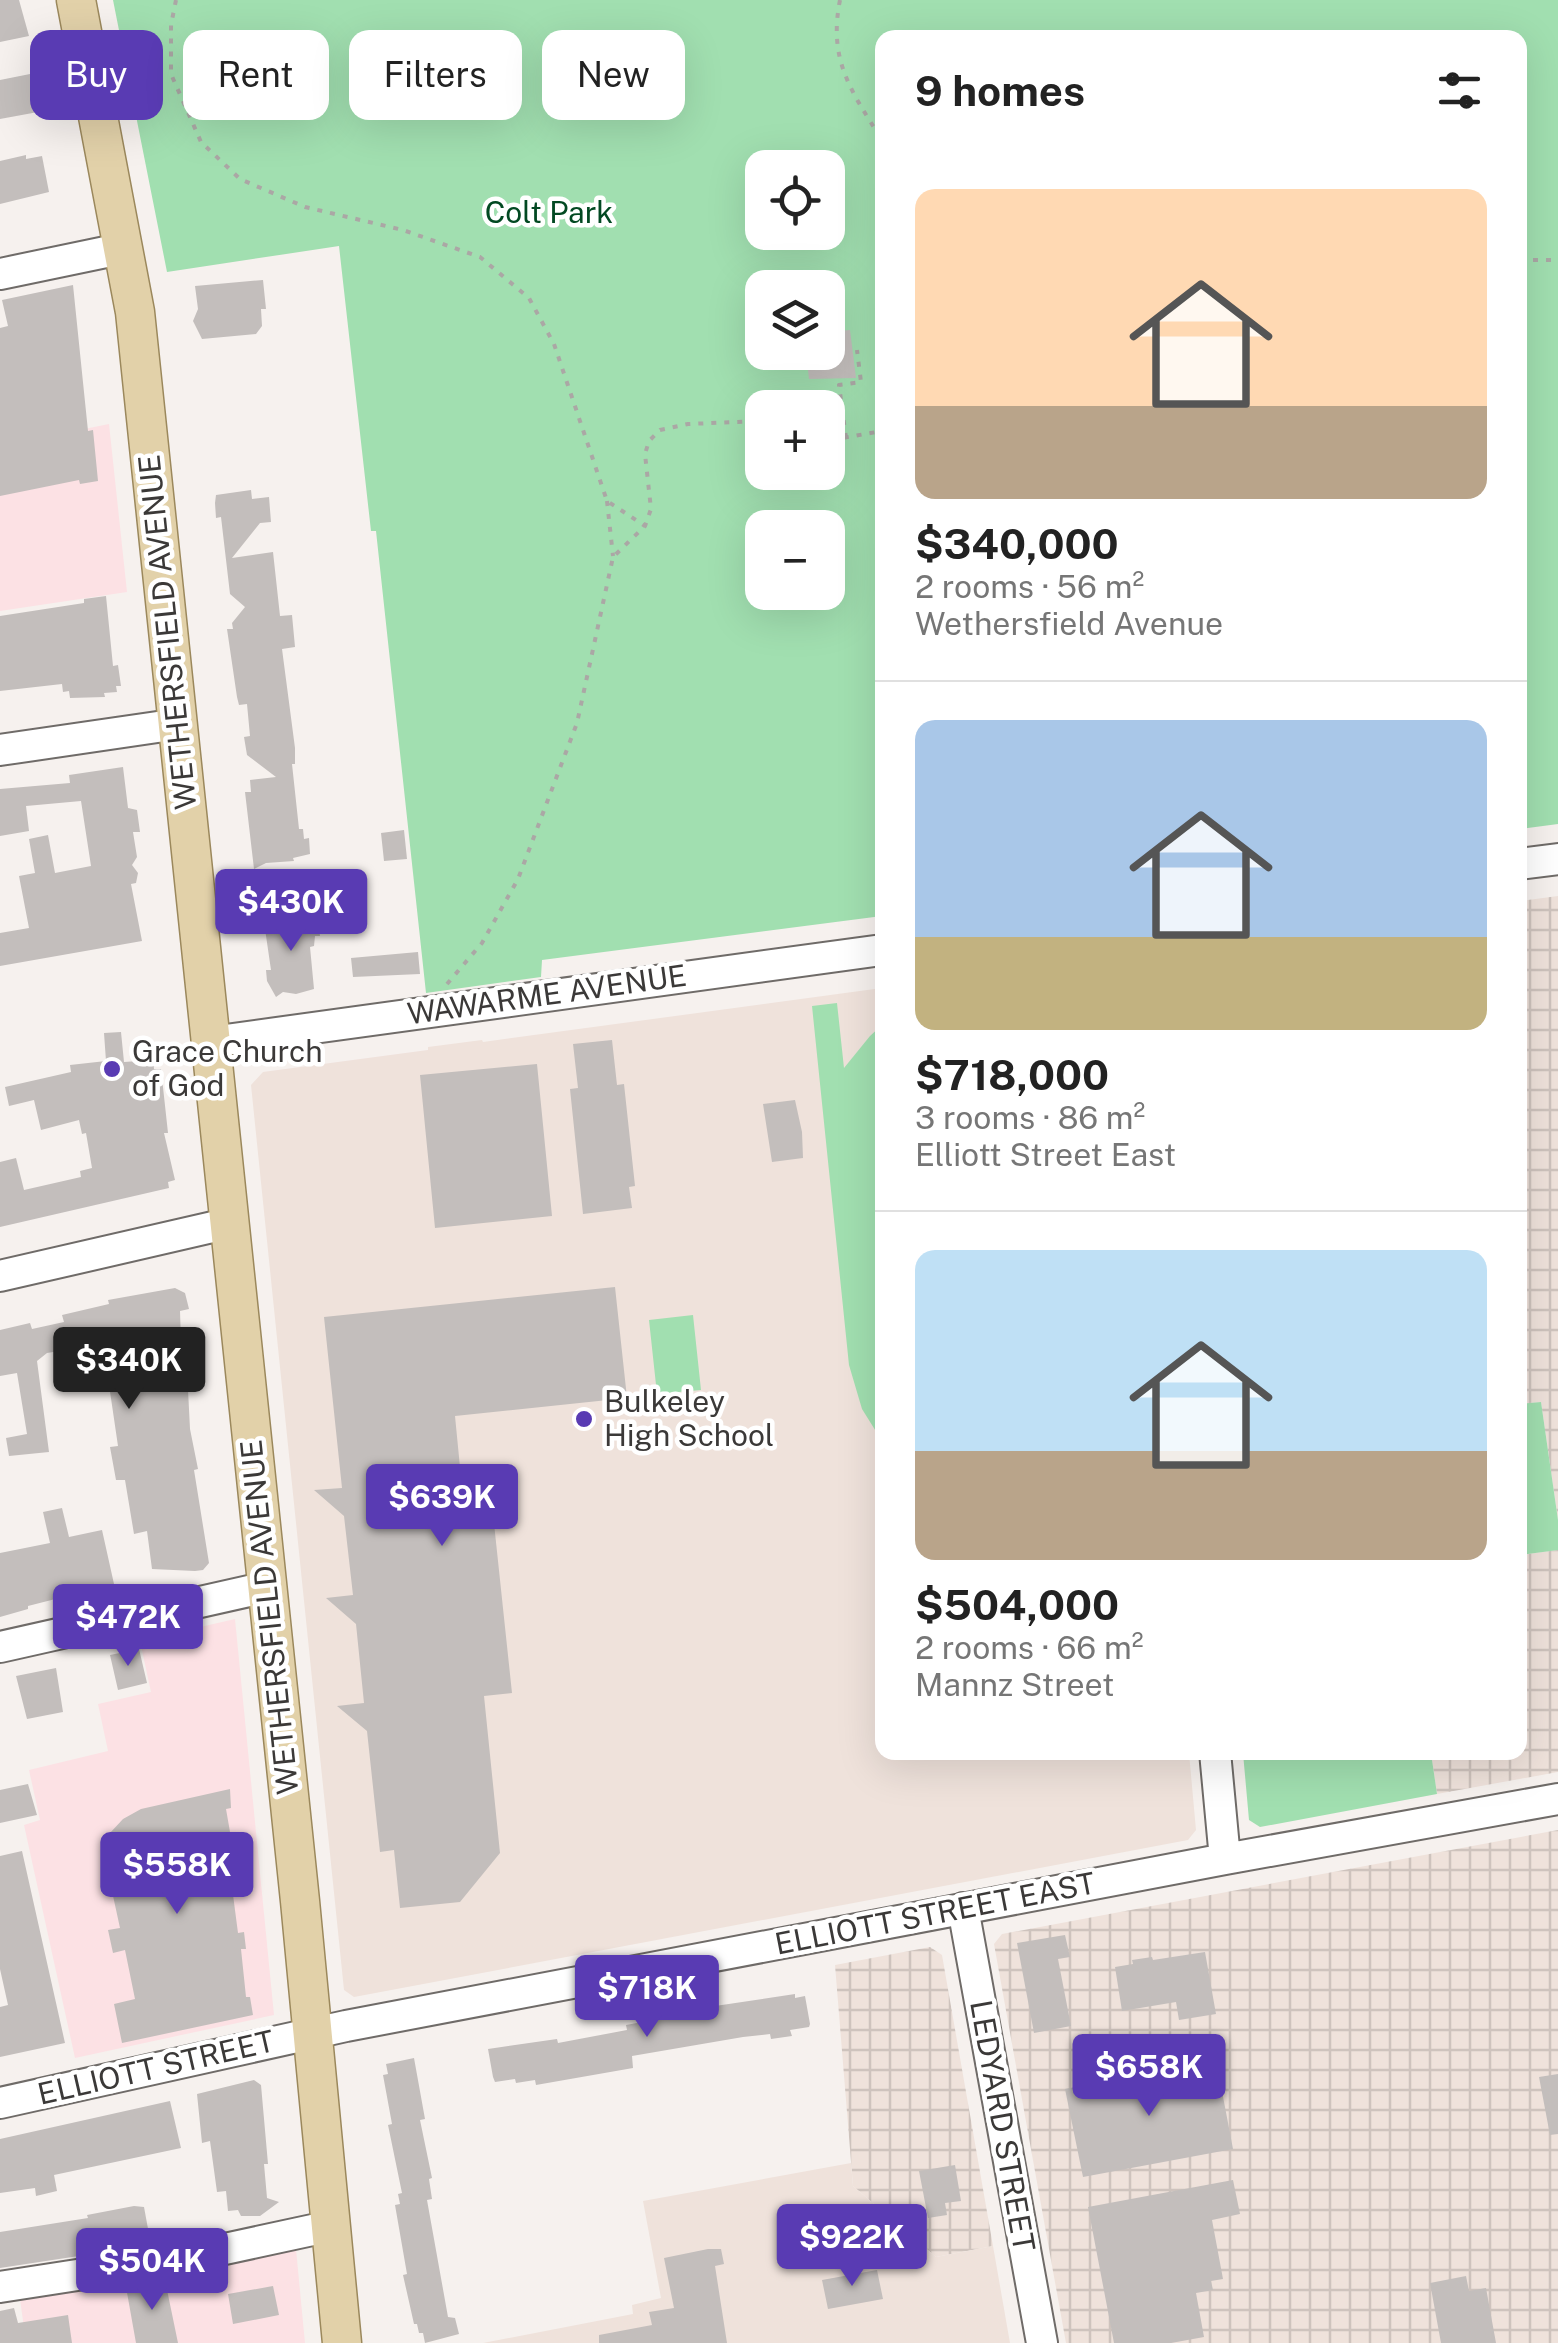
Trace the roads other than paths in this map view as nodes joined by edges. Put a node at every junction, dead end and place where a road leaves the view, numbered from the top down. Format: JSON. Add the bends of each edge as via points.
{"nodes":[{"id":1,"x":76,"y":0,"type":"edge"},
{"id":2,"x":125,"y":248,"type":"junction"},
{"id":3,"x":0,"y":274,"type":"edge"},
{"id":4,"x":178,"y":724,"type":"junction"},
{"id":5,"x":0,"y":750,"type":"edge"},
{"id":6,"x":1558,"y":859,"type":"edge"},
{"id":7,"x":1527,"y":863,"type":"edge"},
{"id":8,"x":875,"y":951,"type":"edge"},
{"id":9,"x":211,"y":1042,"type":"junction"},
{"id":10,"x":230,"y":1222,"type":"junction"},
{"id":11,"x":0,"y":1276,"type":"edge"},
{"id":12,"x":268,"y":1588,"type":"junction"},
{"id":13,"x":0,"y":1648,"type":"edge"},
{"id":14,"x":1216,"y":1760,"type":"edge"},
{"id":15,"x":1558,"y":1799,"type":"edge"},
{"id":16,"x":1224,"y":1858,"type":"junction"},
{"id":17,"x":963,"y":1908,"type":"junction"},
{"id":18,"x":313,"y":2032,"type":"junction"},
{"id":19,"x":0,"y":2104,"type":"edge"},
{"id":20,"x":331,"y":2226,"type":"junction"},
{"id":21,"x":0,"y":2288,"type":"edge"},
{"id":22,"x":342,"y":2343,"type":"edge"},
{"id":23,"x":1042,"y":2343,"type":"edge"}],
"edges":[{"from":1,"to":2,"type":"main road","name":"WETHERSFIELD AVENUE"},
{"from":2,"to":3,"type":"street"},
{"from":2,"to":4,"type":"main road","name":"WETHERSFIELD AVENUE"},
{"from":4,"to":5,"type":"street"},
{"from":4,"to":9,"type":"main road","name":"WETHERSFIELD AVENUE"},
{"from":6,"to":7,"type":"street"},
{"from":8,"to":9,"type":"street","name":"WAWARME AVENUE"},
{"from":9,"to":10,"type":"main road","name":"WETHERSFIELD AVENUE"},
{"from":10,"to":11,"type":"street"},
{"from":10,"to":12,"type":"main road","name":"WETHERSFIELD AVENUE"},
{"from":12,"to":13,"type":"street"},
{"from":12,"to":18,"type":"main road","name":"WETHERSFIELD AVENUE"},
{"from":14,"to":16,"type":"street"},
{"from":15,"to":16,"type":"street","name":"ELLIOTT STREET EAST"},
{"from":16,"to":17,"type":"street","name":"ELLIOTT STREET EAST"},
{"from":17,"to":18,"type":"street","name":"ELLIOTT STREET EAST"},
{"from":17,"to":23,"type":"street","name":"LEDYARD STREET"},
{"from":18,"to":19,"type":"street","name":"ELLIOTT STREET"},
{"from":18,"to":20,"type":"main road","name":"WETHERSFIELD AVENUE"},
{"from":20,"to":21,"type":"street"},
{"from":20,"to":22,"type":"main road","name":"WETHERSFIELD AVENUE"}]}
